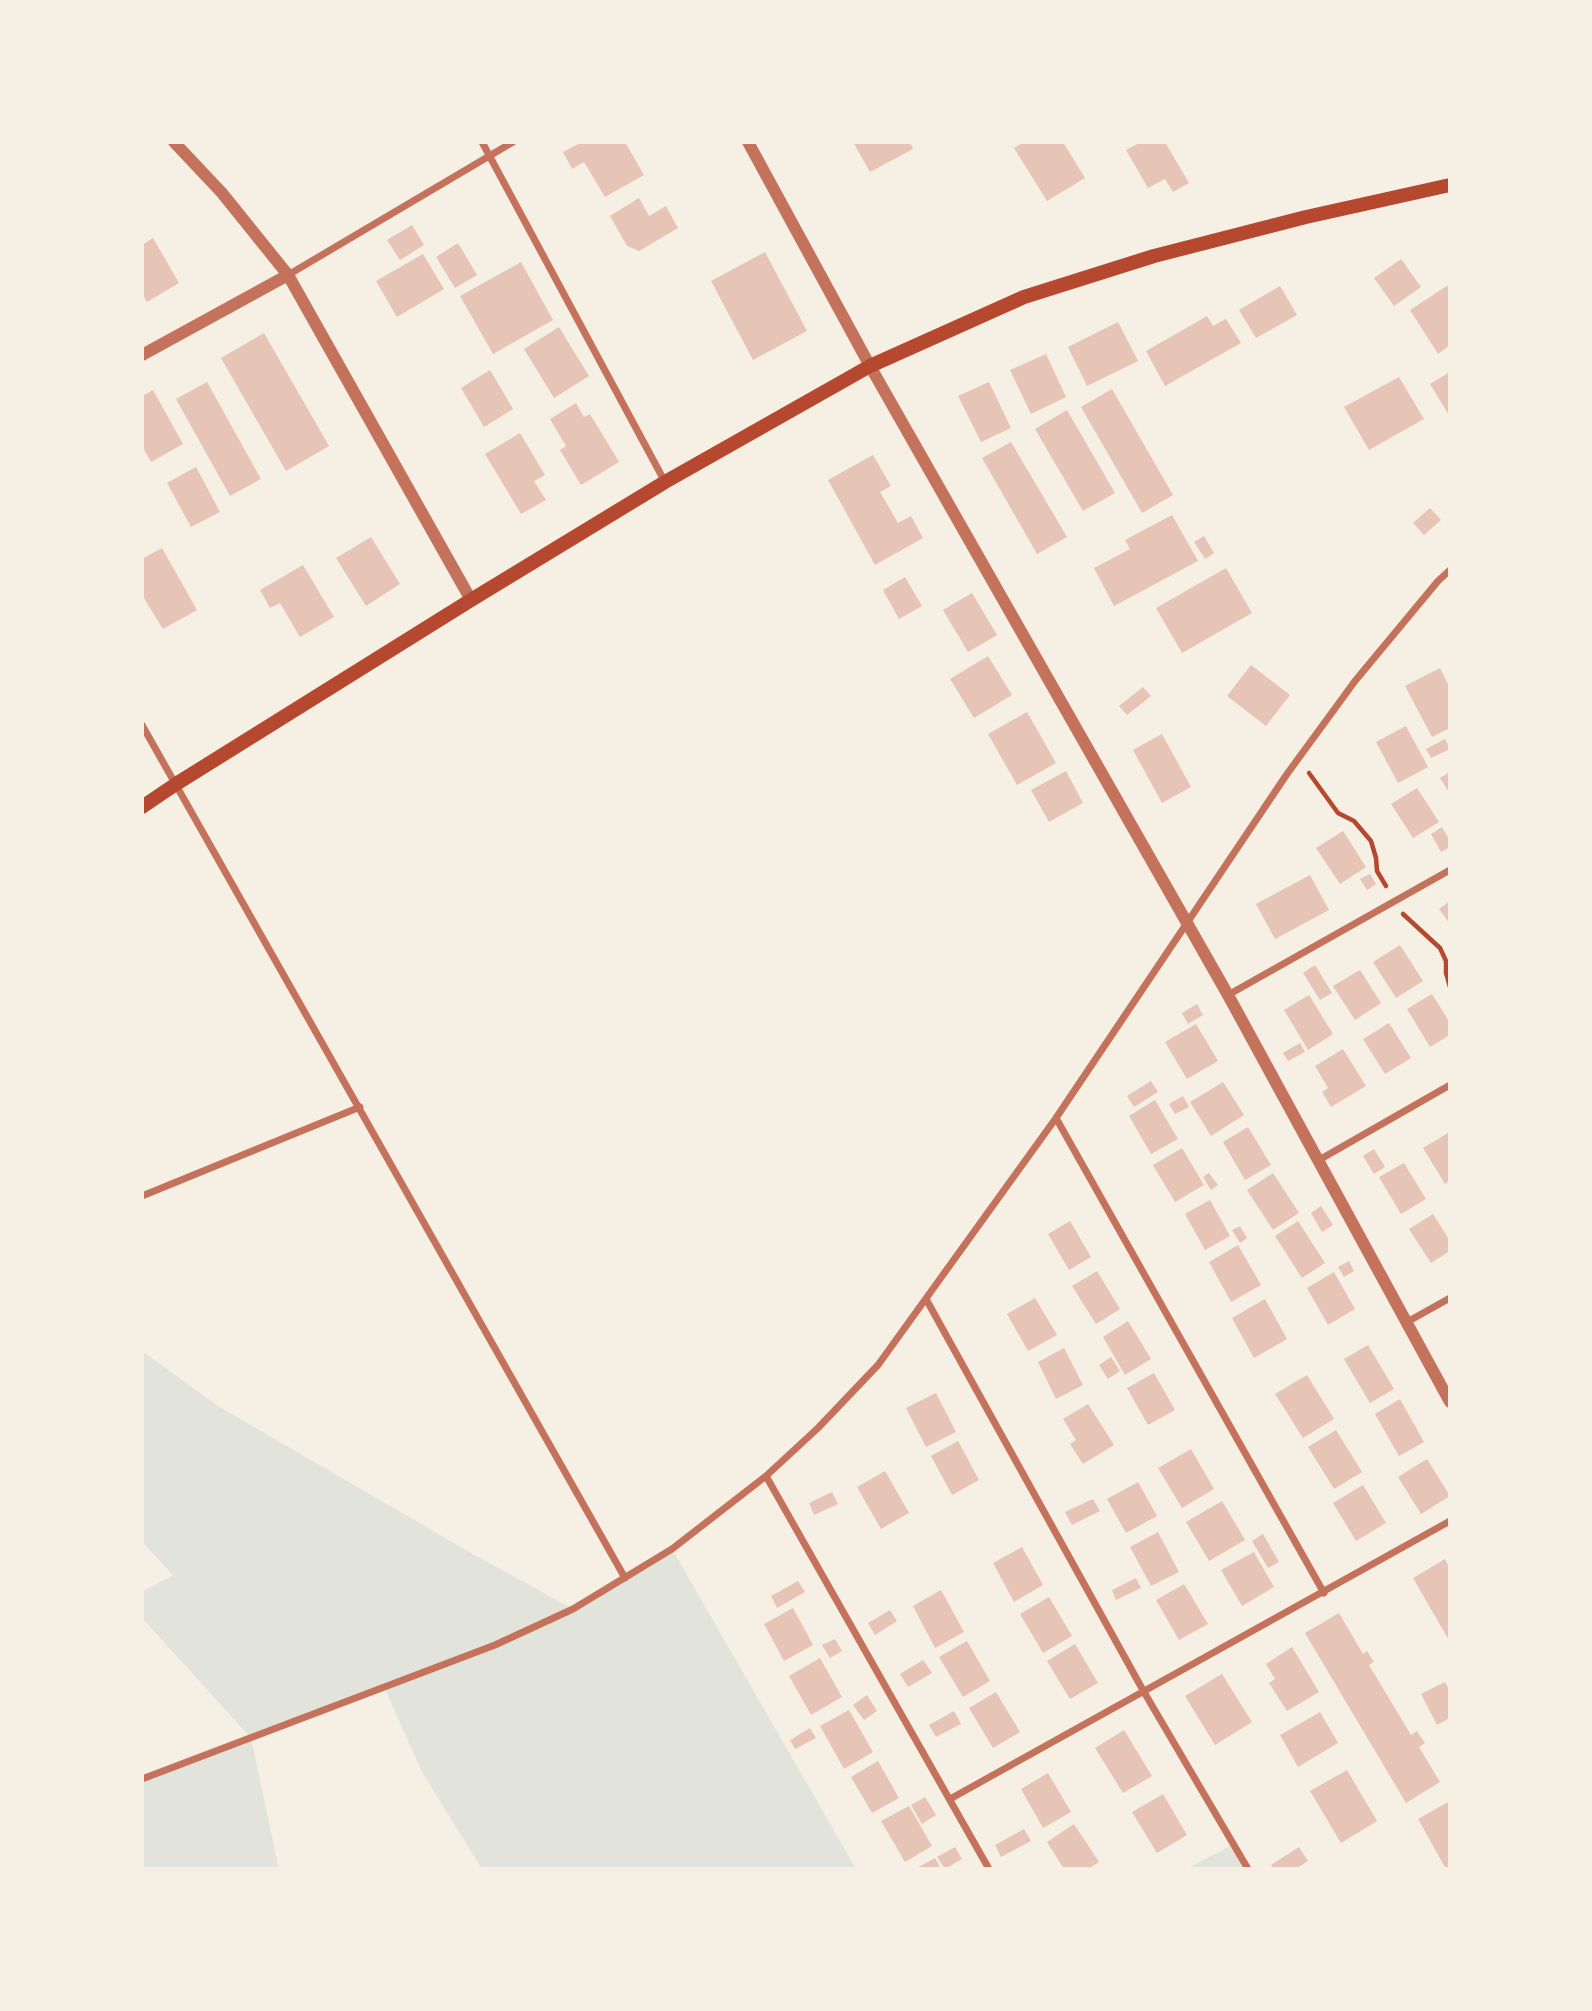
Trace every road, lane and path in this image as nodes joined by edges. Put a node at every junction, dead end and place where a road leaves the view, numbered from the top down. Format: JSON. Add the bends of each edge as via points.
{"nodes":[{"id":1,"x":174,"y":142,"type":"edge"},
{"id":2,"x":482,"y":142,"type":"edge"},
{"id":3,"x":513,"y":142,"type":"edge"},
{"id":4,"x":748,"y":142,"type":"edge"},
{"id":5,"x":489,"y":155,"type":"junction"},
{"id":6,"x":1450,"y":185,"type":"edge"},
{"id":7,"x":288,"y":275,"type":"junction"},
{"id":8,"x":142,"y":355,"type":"edge"},
{"id":9,"x":870,"y":366,"type":"junction"},
{"id":10,"x":665,"y":482,"type":"junction"},
{"id":11,"x":1450,"y":570,"type":"edge"},
{"id":12,"x":471,"y":600,"type":"junction"},
{"id":13,"x":142,"y":725,"type":"edge"},
{"id":14,"x":1298,"y":758,"type":"junction"},
{"id":15,"x":176,"y":784,"type":"junction"},
{"id":16,"x":142,"y":807,"type":"edge"},
{"id":17,"x":1450,"y":870,"type":"edge"},
{"id":18,"x":1396,"y":901,"type":"junction"},
{"id":19,"x":1186,"y":923,"type":"junction"},
{"id":20,"x":1450,"y":987,"type":"edge"},
{"id":21,"x":1228,"y":995,"type":"junction"},
{"id":22,"x":1450,"y":1085,"type":"edge"},
{"id":23,"x":360,"y":1107,"type":"junction"},
{"id":24,"x":1056,"y":1118,"type":"junction"},
{"id":25,"x":1319,"y":1160,"type":"junction"},
{"id":26,"x":142,"y":1196,"type":"edge"},
{"id":27,"x":1450,"y":1298,"type":"edge"},
{"id":28,"x":926,"y":1299,"type":"junction"},
{"id":29,"x":1406,"y":1322,"type":"junction"},
{"id":30,"x":1450,"y":1402,"type":"edge"},
{"id":31,"x":766,"y":1476,"type":"junction"},
{"id":32,"x":1450,"y":1521,"type":"edge"},
{"id":33,"x":625,"y":1578,"type":"junction"},
{"id":34,"x":1324,"y":1593,"type":"junction"},
{"id":35,"x":1144,"y":1692,"type":"junction"},
{"id":36,"x":142,"y":1779,"type":"edge"},
{"id":37,"x":950,"y":1799,"type":"junction"},
{"id":38,"x":989,"y":1869,"type":"edge"},
{"id":39,"x":1248,"y":1869,"type":"edge"}],
"edges":[{"from":1,"to":7,"type":"street"},
{"from":2,"to":5,"type":"street"},
{"from":3,"to":5,"type":"street"},
{"from":4,"to":9,"type":"street"},
{"from":5,"to":7,"type":"street"},
{"from":5,"to":10,"type":"street"},
{"from":6,"to":9,"type":"main road","via":[[1154,256],[1024,298]]},
{"from":7,"to":8,"type":"street"},
{"from":7,"to":12,"type":"street"},
{"from":9,"to":10,"type":"main road"},
{"from":9,"to":19,"type":"street"},
{"from":10,"to":12,"type":"main road"},
{"from":11,"to":14,"type":"street","via":[[1355,681]]},
{"from":12,"to":15,"type":"main road"},
{"from":13,"to":15,"type":"street"},
{"from":14,"to":18,"type":"path","via":[[1338,813],[1354,821],[1371,841],[1377,871]]},
{"from":14,"to":19,"type":"street"},
{"from":15,"to":16,"type":"main road"},
{"from":15,"to":23,"type":"street"},
{"from":17,"to":18,"type":"street"},
{"from":18,"to":20,"type":"path","via":[[1406,919],[1440,948]]},
{"from":18,"to":21,"type":"street"},
{"from":19,"to":21,"type":"street"},
{"from":19,"to":24,"type":"street"},
{"from":21,"to":25,"type":"street"},
{"from":22,"to":25,"type":"street"},
{"from":23,"to":26,"type":"street"},
{"from":23,"to":33,"type":"street"},
{"from":24,"to":28,"type":"street"},
{"from":24,"to":34,"type":"street"},
{"from":25,"to":29,"type":"street"},
{"from":27,"to":29,"type":"street"},
{"from":28,"to":31,"type":"street","via":[[878,1365]]},
{"from":28,"to":35,"type":"street"},
{"from":29,"to":30,"type":"street"},
{"from":31,"to":33,"type":"street"},
{"from":31,"to":37,"type":"street"},
{"from":32,"to":34,"type":"street"},
{"from":33,"to":36,"type":"street","via":[[573,1609],[495,1645]]},
{"from":34,"to":35,"type":"street"},
{"from":35,"to":37,"type":"street"},
{"from":35,"to":39,"type":"street"},
{"from":37,"to":38,"type":"street"}]}
